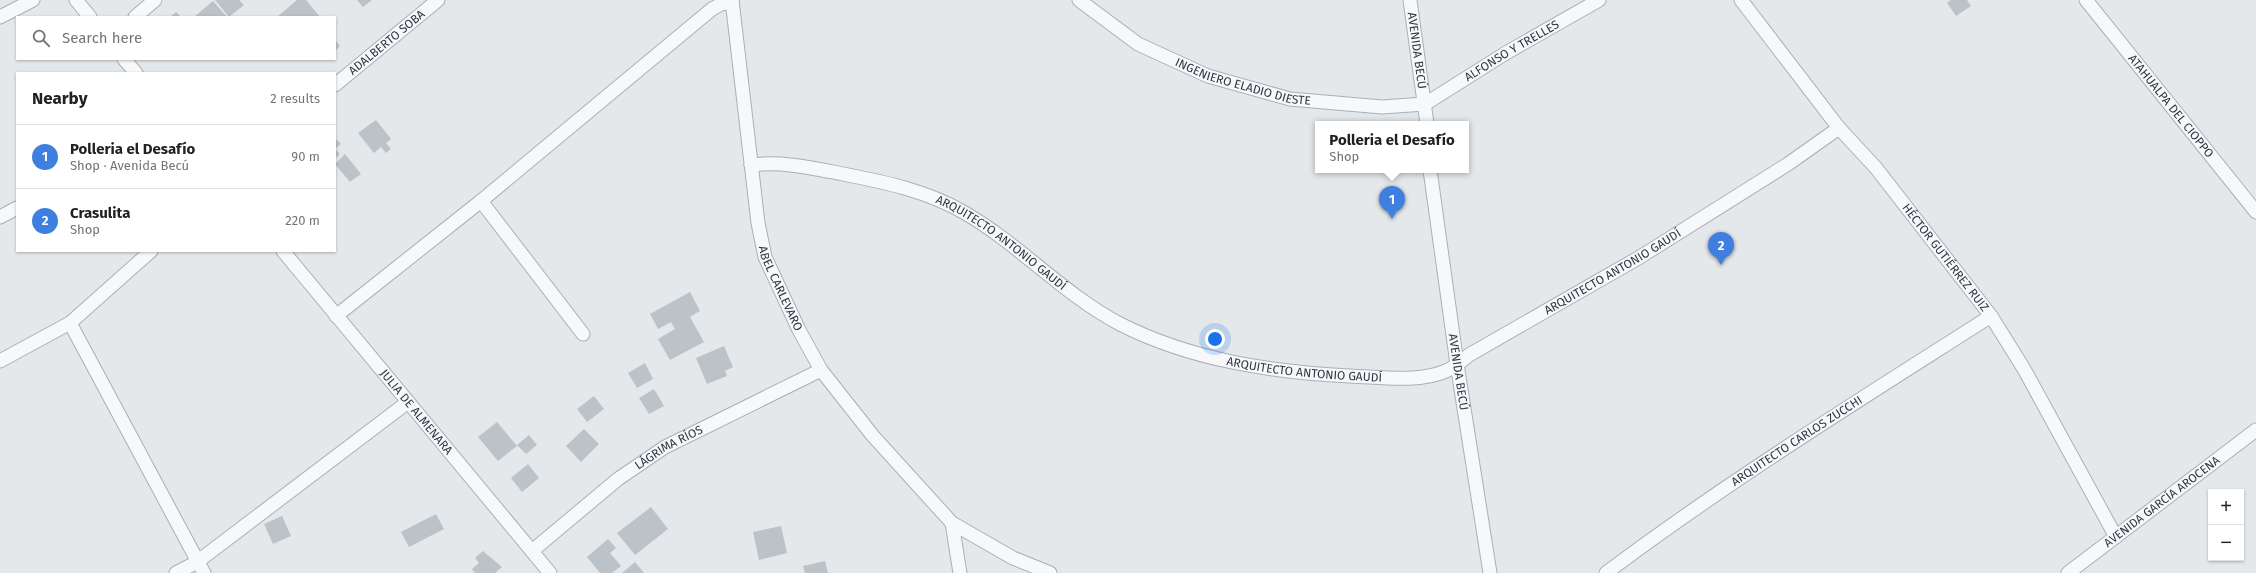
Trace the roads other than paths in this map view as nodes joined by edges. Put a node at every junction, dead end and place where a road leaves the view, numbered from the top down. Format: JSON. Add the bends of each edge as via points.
{"nodes":[{"id":1,"x":33,"y":0,"type":"edge"},
{"id":2,"x":76,"y":0,"type":"edge"},
{"id":3,"x":155,"y":0,"type":"edge"},
{"id":4,"x":438,"y":0,"type":"edge"},
{"id":5,"x":1079,"y":0,"type":"edge"},
{"id":6,"x":1410,"y":0,"type":"edge"},
{"id":7,"x":1599,"y":0,"type":"edge"},
{"id":8,"x":1741,"y":0,"type":"edge"},
{"id":9,"x":2086,"y":0,"type":"edge"},
{"id":10,"x":732,"y":1,"type":"edge"},
{"id":11,"x":89,"y":16,"type":"edge"},
{"id":12,"x":135,"y":16,"type":"edge"},
{"id":13,"x":0,"y":17,"type":"edge"},
{"id":14,"x":125,"y":60,"type":"edge"},
{"id":15,"x":135,"y":72,"type":"edge"},
{"id":16,"x":336,"y":84,"type":"edge"},
{"id":17,"x":1425,"y":104,"type":"junction"},
{"id":18,"x":1427,"y":121,"type":"edge"},
{"id":19,"x":1839,"y":128,"type":"junction"},
{"id":20,"x":751,"y":165,"type":"junction"},
{"id":21,"x":1430,"y":173,"type":"edge"},
{"id":22,"x":481,"y":201,"type":"junction"},
{"id":23,"x":16,"y":209,"type":"edge"},
{"id":24,"x":2256,"y":212,"type":"edge"},
{"id":25,"x":0,"y":217,"type":"edge"},
{"id":26,"x":150,"y":252,"type":"edge"},
{"id":27,"x":284,"y":252,"type":"edge"},
{"id":28,"x":336,"y":316,"type":"junction"},
{"id":29,"x":1991,"y":316,"type":"junction"},
{"id":30,"x":70,"y":323,"type":"junction"},
{"id":31,"x":583,"y":334,"type":"dead end"},
{"id":32,"x":0,"y":361,"type":"edge"},
{"id":33,"x":1457,"y":364,"type":"junction"},
{"id":34,"x":821,"y":370,"type":"junction"},
{"id":35,"x":408,"y":402,"type":"junction"},
{"id":36,"x":2256,"y":430,"type":"edge"},
{"id":37,"x":952,"y":523,"type":"junction"},
{"id":38,"x":2116,"y":537,"type":"junction"},
{"id":39,"x":532,"y":551,"type":"junction"},
{"id":40,"x":200,"y":567,"type":"edge"},
{"id":41,"x":1040,"y":572,"type":"edge"},
{"id":42,"x":176,"y":573,"type":"edge"},
{"id":43,"x":550,"y":573,"type":"edge"},
{"id":44,"x":960,"y":573,"type":"edge"},
{"id":45,"x":1490,"y":573,"type":"edge"},
{"id":46,"x":1606,"y":573,"type":"edge"},
{"id":47,"x":2068,"y":573,"type":"edge"}],
"edges":[{"from":1,"to":13,"type":"street"},
{"from":2,"to":11,"type":"street"},
{"from":3,"to":12,"type":"street"},
{"from":4,"to":16,"type":"street","name":"ADALBERTO SOBA"},
{"from":5,"to":17,"type":"street","name":"INGENIERO ELADIO DIESTE","via":[[1138,44],[1208,76],[1248,89],[1290,99],[1337,105],[1382,107]]},
{"from":6,"to":17,"type":"street","name":"AVENIDA BECÚ"},
{"from":7,"to":17,"type":"street","name":"ALFONSO Y TRELLES","via":[[1506,53]]},
{"from":8,"to":19,"type":"street","name":"HÉCTOR GUTIÉRREZ RUIZ"},
{"from":9,"to":24,"type":"street","name":"ATAHUALPA DEL CIOPPO"},
{"from":10,"to":20,"type":"street","name":"ABEL CARLEVARO"},
{"from":10,"to":22,"type":"street","via":[[712,9]]},
{"from":14,"to":15,"type":"street"},
{"from":17,"to":18,"type":"street","name":"AVENIDA BECÚ"},
{"from":19,"to":29,"type":"street","name":"HÉCTOR GUTIÉRREZ RUIZ","via":[[1885,179]]},
{"from":19,"to":33,"type":"street","name":"ARQUITECTO ANTONIO GAUDÍ","via":[[1722,207]]},
{"from":20,"to":33,"type":"street","name":"ARQUITECTO ANTONIO GAUDÍ","via":[[795,165],[878,181],[927,195],[971,216],[1057,282],[1119,323],[1149,337],[1208,357],[1288,371],[1387,378],[1428,376],[1448,370]]},
{"from":20,"to":34,"type":"street","name":"ABEL CARLEVARO","via":[[765,257]]},
{"from":21,"to":33,"type":"street","name":"AVENIDA BECÚ"},
{"from":22,"to":28,"type":"street"},
{"from":22,"to":31,"type":"street"},
{"from":23,"to":25,"type":"street"},
{"from":26,"to":30,"type":"street"},
{"from":27,"to":28,"type":"street","name":"JULIA DE ALMENARA"},
{"from":28,"to":35,"type":"street","name":"JULIA DE ALMENARA"},
{"from":29,"to":38,"type":"street","name":"HÉCTOR GUTIÉRREZ RUIZ","via":[[2035,389]]},
{"from":29,"to":46,"type":"street","name":"ARQUITECTO CARLOS ZUCCHI","via":[[1765,461]]},
{"from":30,"to":32,"type":"street"},
{"from":30,"to":40,"type":"street"},
{"from":33,"to":45,"type":"street","name":"AVENIDA BECÚ"},
{"from":34,"to":37,"type":"street","name":"ABEL CARLEVARO","via":[[873,436]]},
{"from":34,"to":39,"type":"street","name":"LÁGRIMA RÍOS","via":[[665,447],[618,479]]},
{"from":35,"to":39,"type":"street","name":"JULIA DE ALMENARA"},
{"from":35,"to":40,"type":"street"},
{"from":36,"to":38,"type":"street","name":"AVENIDA GARCÍA AROCENA"},
{"from":37,"to":41,"type":"street"},
{"from":37,"to":44,"type":"street"},
{"from":38,"to":47,"type":"street","name":"AVENIDA GARCÍA AROCENA"},
{"from":39,"to":43,"type":"street","name":"JULIA DE ALMENARA"},
{"from":40,"to":42,"type":"street"}]}
